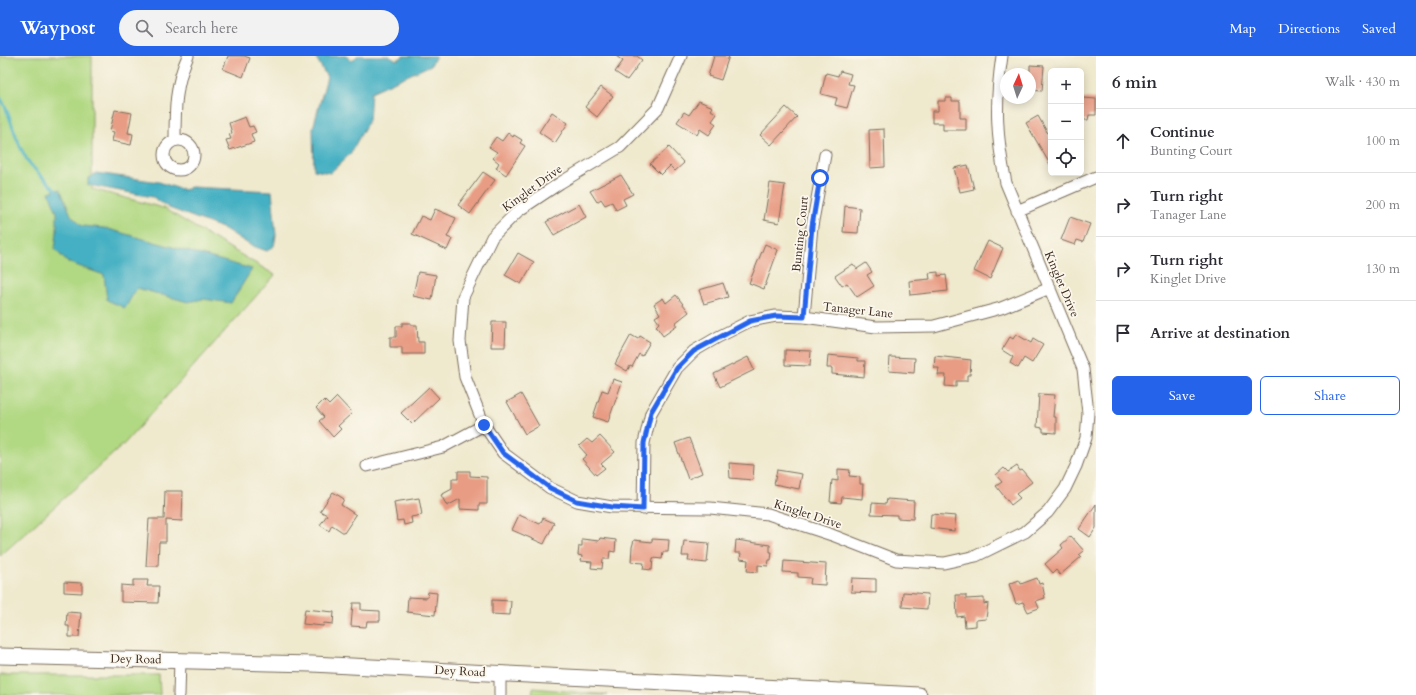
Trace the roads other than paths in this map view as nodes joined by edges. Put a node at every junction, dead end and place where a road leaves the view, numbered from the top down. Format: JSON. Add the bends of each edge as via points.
{"nodes":[{"id":1,"x":188,"y":56,"type":"edge"},
{"id":2,"x":681,"y":56,"type":"edge"},
{"id":3,"x":1002,"y":56,"type":"edge"},
{"id":4,"x":176,"y":140,"type":"dead end"},
{"id":5,"x":826,"y":155,"type":"dead end"},
{"id":6,"x":1096,"y":177,"type":"edge"},
{"id":7,"x":1018,"y":211,"type":"junction"},
{"id":8,"x":1050,"y":288,"type":"junction"},
{"id":9,"x":804,"y":317,"type":"junction"},
{"id":10,"x":484,"y":425,"type":"junction"},
{"id":11,"x":367,"y":466,"type":"dead end"},
{"id":12,"x":643,"y":509,"type":"junction"},
{"id":13,"x":0,"y":656,"type":"edge"},
{"id":14,"x":180,"y":660,"type":"junction"},
{"id":15,"x":500,"y":673,"type":"junction"},
{"id":16,"x":179,"y":695,"type":"edge"},
{"id":17,"x":500,"y":695,"type":"edge"},
{"id":18,"x":919,"y":695,"type":"edge"}],
"edges":[{"from":1,"to":4,"type":"street","via":[[181,71],[175,101]]},
{"from":2,"to":10,"type":"street","name":"Kinglet Drive","via":[[658,108],[620,147],[518,210],[492,237],[463,298],[460,341],[465,377]]},
{"from":3,"to":7,"type":"street","name":"Kinglet Drive","via":[[996,116],[1006,183]]},
{"from":5,"to":9,"type":"street","name":"Bunting Court","via":[[812,226]]},
{"from":6,"to":7,"type":"street"},
{"from":7,"to":8,"type":"street","name":"Kinglet Drive"},
{"from":8,"to":9,"type":"street","name":"Tanager Lane","via":[[1001,308],[934,326],[876,327]]},
{"from":8,"to":12,"type":"street","name":"Kinglet Drive","via":[[1083,369],[1088,414],[1086,438],[1066,489],[1048,512],[1025,532],[976,556],[944,563],[896,560],[768,514],[710,508]]},
{"from":9,"to":12,"type":"street","name":"Tanager Lane","via":[[776,316],[750,321],[694,351],[677,368],[651,412],[644,443]]},
{"from":10,"to":11,"type":"street","via":[[443,447]]},
{"from":10,"to":12,"type":"street","name":"Kinglet Drive","via":[[503,453],[550,488],[577,501]]},
{"from":13,"to":14,"type":"main road","name":"Dey Road"},
{"from":14,"to":15,"type":"main road","name":"Dey Road"},
{"from":14,"to":16,"type":"street"},
{"from":15,"to":17,"type":"street"},
{"from":15,"to":18,"type":"main road","name":"Dey Road"}]}
